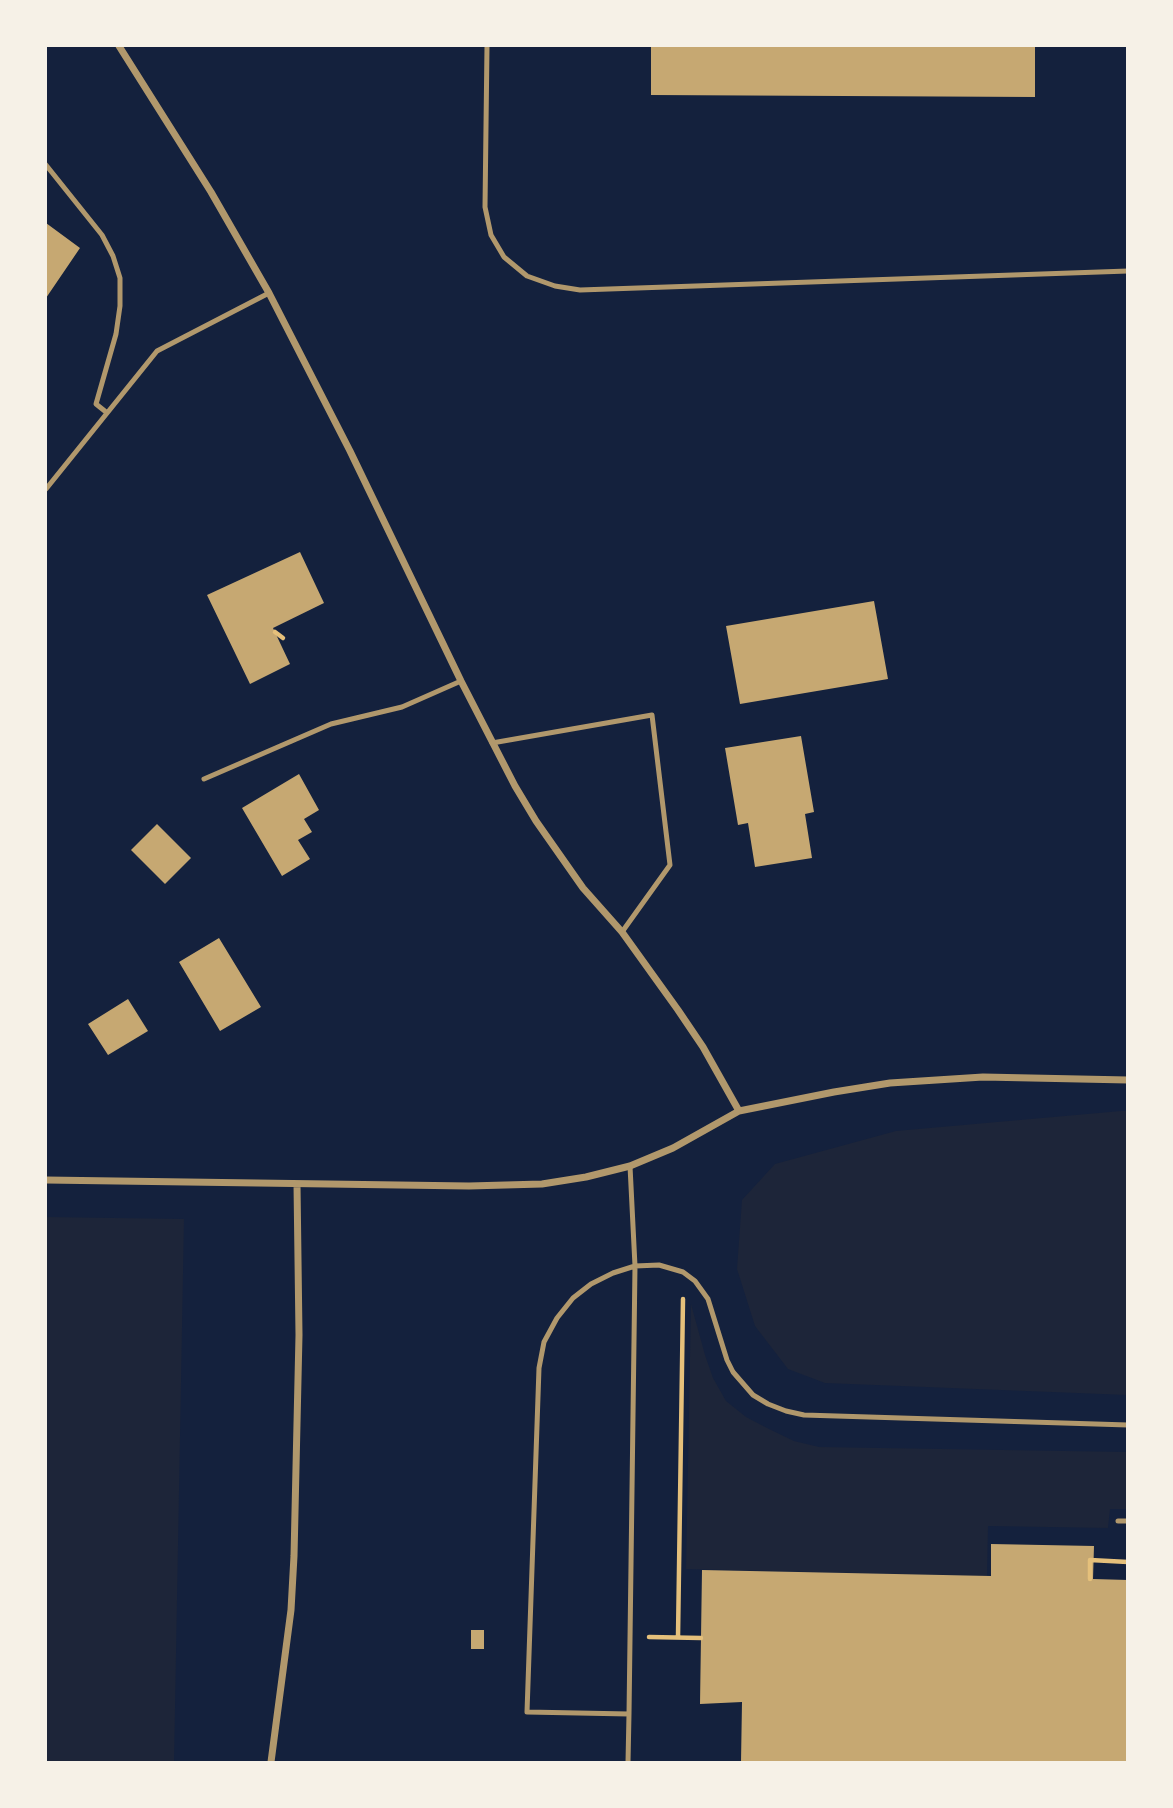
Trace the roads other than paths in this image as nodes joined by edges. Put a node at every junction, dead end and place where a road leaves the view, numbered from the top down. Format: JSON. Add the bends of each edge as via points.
{"nodes":[{"id":1,"x":120,"y":46,"type":"edge"},
{"id":2,"x":487,"y":46,"type":"edge"},
{"id":3,"x":46,"y":165,"type":"edge"},
{"id":4,"x":1128,"y":271,"type":"edge"},
{"id":5,"x":269,"y":293,"type":"junction"},
{"id":6,"x":106,"y":412,"type":"junction"},
{"id":7,"x":46,"y":489,"type":"edge"},
{"id":8,"x":461,"y":681,"type":"junction"},
{"id":9,"x":492,"y":743,"type":"junction"},
{"id":10,"x":204,"y":779,"type":"dead end"},
{"id":11,"x":622,"y":932,"type":"junction"},
{"id":12,"x":1128,"y":1080,"type":"edge"},
{"id":13,"x":739,"y":1111,"type":"junction"},
{"id":14,"x":630,"y":1166,"type":"junction"},
{"id":15,"x":46,"y":1180,"type":"edge"},
{"id":16,"x":298,"y":1184,"type":"junction"},
{"id":17,"x":635,"y":1266,"type":"junction"},
{"id":18,"x":1128,"y":1425,"type":"edge"},
{"id":19,"x":1118,"y":1521,"type":"dead end"},
{"id":20,"x":1128,"y":1521,"type":"edge"},
{"id":21,"x":629,"y":1714,"type":"junction"},
{"id":22,"x":271,"y":1762,"type":"edge"},
{"id":23,"x":628,"y":1762,"type":"edge"}],
"edges":[{"from":1,"to":5,"type":"street"},
{"from":2,"to":4,"type":"lane","via":[[485,207],[491,235],[504,257],[527,275],[555,286],[594,289]]},
{"from":3,"to":6,"type":"lane","via":[[102,234],[120,278],[116,334],[96,404]]},
{"from":5,"to":6,"type":"lane","via":[[158,351]]},
{"from":5,"to":8,"type":"street"},
{"from":6,"to":7,"type":"lane"},
{"from":8,"to":9,"type":"street"},
{"from":8,"to":10,"type":"lane","via":[[402,708],[331,724]]},
{"from":9,"to":11,"type":"street","via":[[536,821],[583,888]]},
{"from":9,"to":11,"type":"lane","via":[[652,715],[670,865]]},
{"from":11,"to":13,"type":"street","via":[[703,1047]]},
{"from":12,"to":13,"type":"street","via":[[983,1077],[890,1083]]},
{"from":13,"to":14,"type":"street"},
{"from":14,"to":16,"type":"street","via":[[542,1184]]},
{"from":14,"to":17,"type":"lane"},
{"from":15,"to":16,"type":"street"},
{"from":16,"to":22,"type":"street","via":[[294,1556]]},
{"from":17,"to":18,"type":"lane","via":[[659,1265],[695,1281],[708,1298],[733,1372],[753,1395],[786,1412]]},
{"from":17,"to":21,"type":"lane"},
{"from":17,"to":21,"type":"lane","via":[[613,1273],[573,1297],[544,1342],[539,1368],[527,1712]]},
{"from":19,"to":20,"type":"lane"},
{"from":21,"to":23,"type":"lane"}]}
